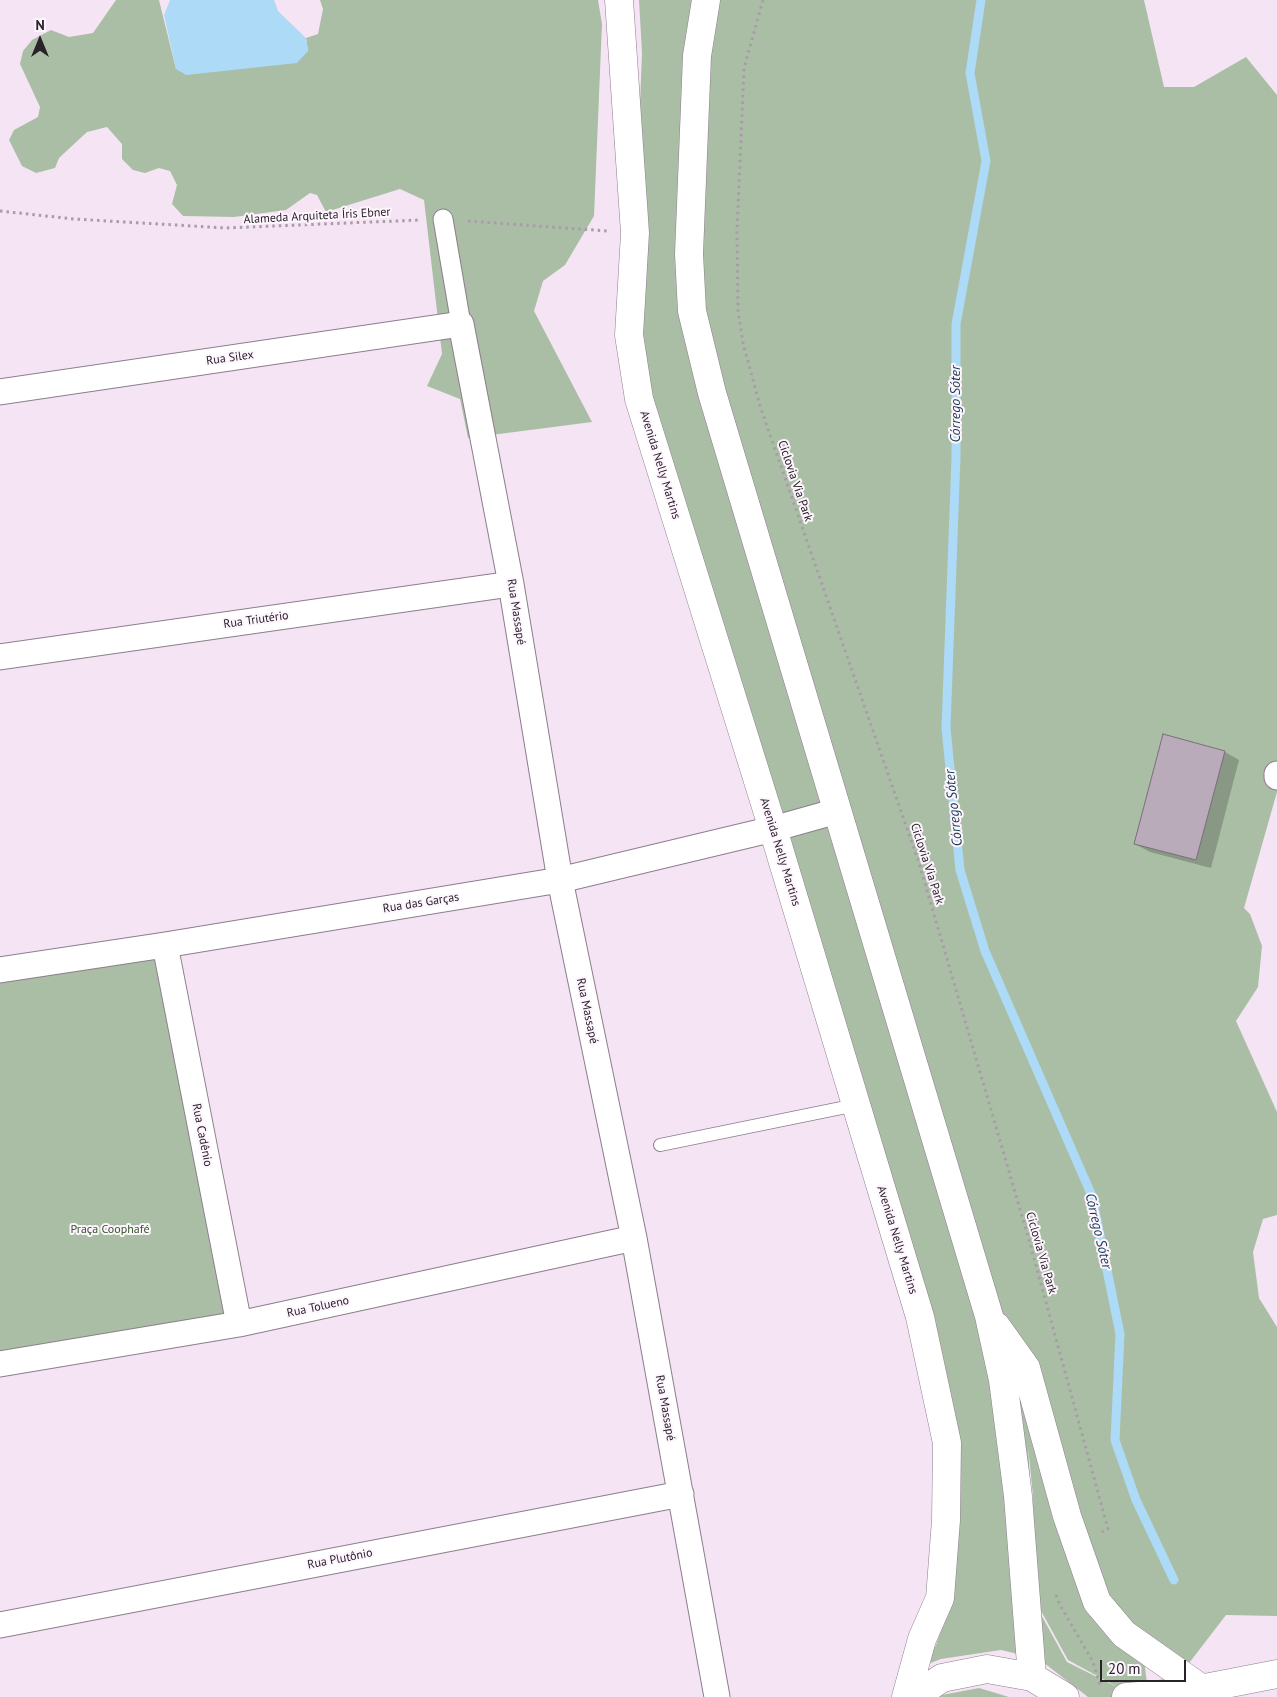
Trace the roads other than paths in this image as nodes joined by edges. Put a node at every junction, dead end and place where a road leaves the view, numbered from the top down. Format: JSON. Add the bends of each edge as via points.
{"nodes":[{"id":1,"x":619,"y":0,"type":"edge"},
{"id":2,"x":706,"y":0,"type":"edge"},
{"id":3,"x":443,"y":219,"type":"road end"},
{"id":4,"x":461,"y":324,"type":"junction"},
{"id":5,"x":0,"y":392,"type":"edge"},
{"id":6,"x":511,"y":584,"type":"junction"},
{"id":7,"x":0,"y":657,"type":"edge"},
{"id":8,"x":837,"y":812,"type":"junction"},
{"id":9,"x":773,"y":829,"type":"junction"},
{"id":10,"x":560,"y":880,"type":"junction"},
{"id":11,"x":165,"y":945,"type":"junction"},
{"id":12,"x":0,"y":970,"type":"edge"},
{"id":13,"x":856,"y":1105,"type":"junction"},
{"id":14,"x":660,"y":1146,"type":"dead end"},
{"id":15,"x":634,"y":1238,"type":"junction"},
{"id":16,"x":989,"y":1316,"type":"junction"},
{"id":17,"x":239,"y":1324,"type":"junction"},
{"id":18,"x":0,"y":1364,"type":"edge"},
{"id":19,"x":680,"y":1494,"type":"junction"},
{"id":20,"x":0,"y":1625,"type":"edge"},
{"id":21,"x":1277,"y":1674,"type":"edge"},
{"id":22,"x":1032,"y":1677,"type":"junction"},
{"id":23,"x":1202,"y":1689,"type":"junction"},
{"id":24,"x":1114,"y":1693,"type":"edge"},
{"id":25,"x":717,"y":1697,"type":"edge"},
{"id":26,"x":906,"y":1697,"type":"edge"},
{"id":27,"x":914,"y":1697,"type":"edge"},
{"id":28,"x":1065,"y":1697,"type":"edge"}],
"edges":[{"from":1,"to":9,"type":"main road","name":"Avenida Nelly Martins","via":[[635,233],[629,335],[639,399]]},
{"from":2,"to":8,"type":"main road","via":[[697,56],[689,254],[692,311],[715,402]]},
{"from":3,"to":4,"type":"street"},
{"from":4,"to":5,"type":"street","name":"Rua Silex"},
{"from":4,"to":6,"type":"street","name":"Rua Massapé"},
{"from":6,"to":7,"type":"street","name":"Rua Triutério"},
{"from":6,"to":10,"type":"street","name":"Rua Massapé"},
{"from":8,"to":9,"type":"street","name":"Rua das Garças"},
{"from":8,"to":16,"type":"main road"},
{"from":9,"to":10,"type":"street","name":"Rua das Garças"},
{"from":9,"to":13,"type":"main road","name":"Avenida Nelly Martins"},
{"from":10,"to":11,"type":"street","name":"Rua das Garças"},
{"from":10,"to":15,"type":"street","name":"Rua Massapé"},
{"from":11,"to":12,"type":"street","name":"Rua das Garças"},
{"from":11,"to":17,"type":"street","name":"Rua Cadênio"},
{"from":13,"to":14,"type":"lane"},
{"from":13,"to":26,"type":"main road","name":"Avenida Nelly Martins","via":[[920,1317],[947,1444],[940,1598],[922,1639]]},
{"from":15,"to":17,"type":"street","name":"Rua Tolueno"},
{"from":15,"to":19,"type":"street","name":"Rua Massapé"},
{"from":16,"to":22,"type":"main road","via":[[1002,1380],[1018,1496]]},
{"from":16,"to":23,"type":"main road","via":[[1026,1368],[1067,1516],[1097,1602],[1124,1634]]},
{"from":17,"to":18,"type":"street","name":"Rua Tolueno"},
{"from":19,"to":20,"type":"street","name":"Rua Plutônio"},
{"from":19,"to":25,"type":"street","name":"Rua Massapé"},
{"from":21,"to":23,"type":"main road"},
{"from":22,"to":27,"type":"main road","via":[[987,1668],[942,1678]]},
{"from":22,"to":28,"type":"main road"},
{"from":23,"to":24,"type":"main road","via":[[1179,1693]]}]}
